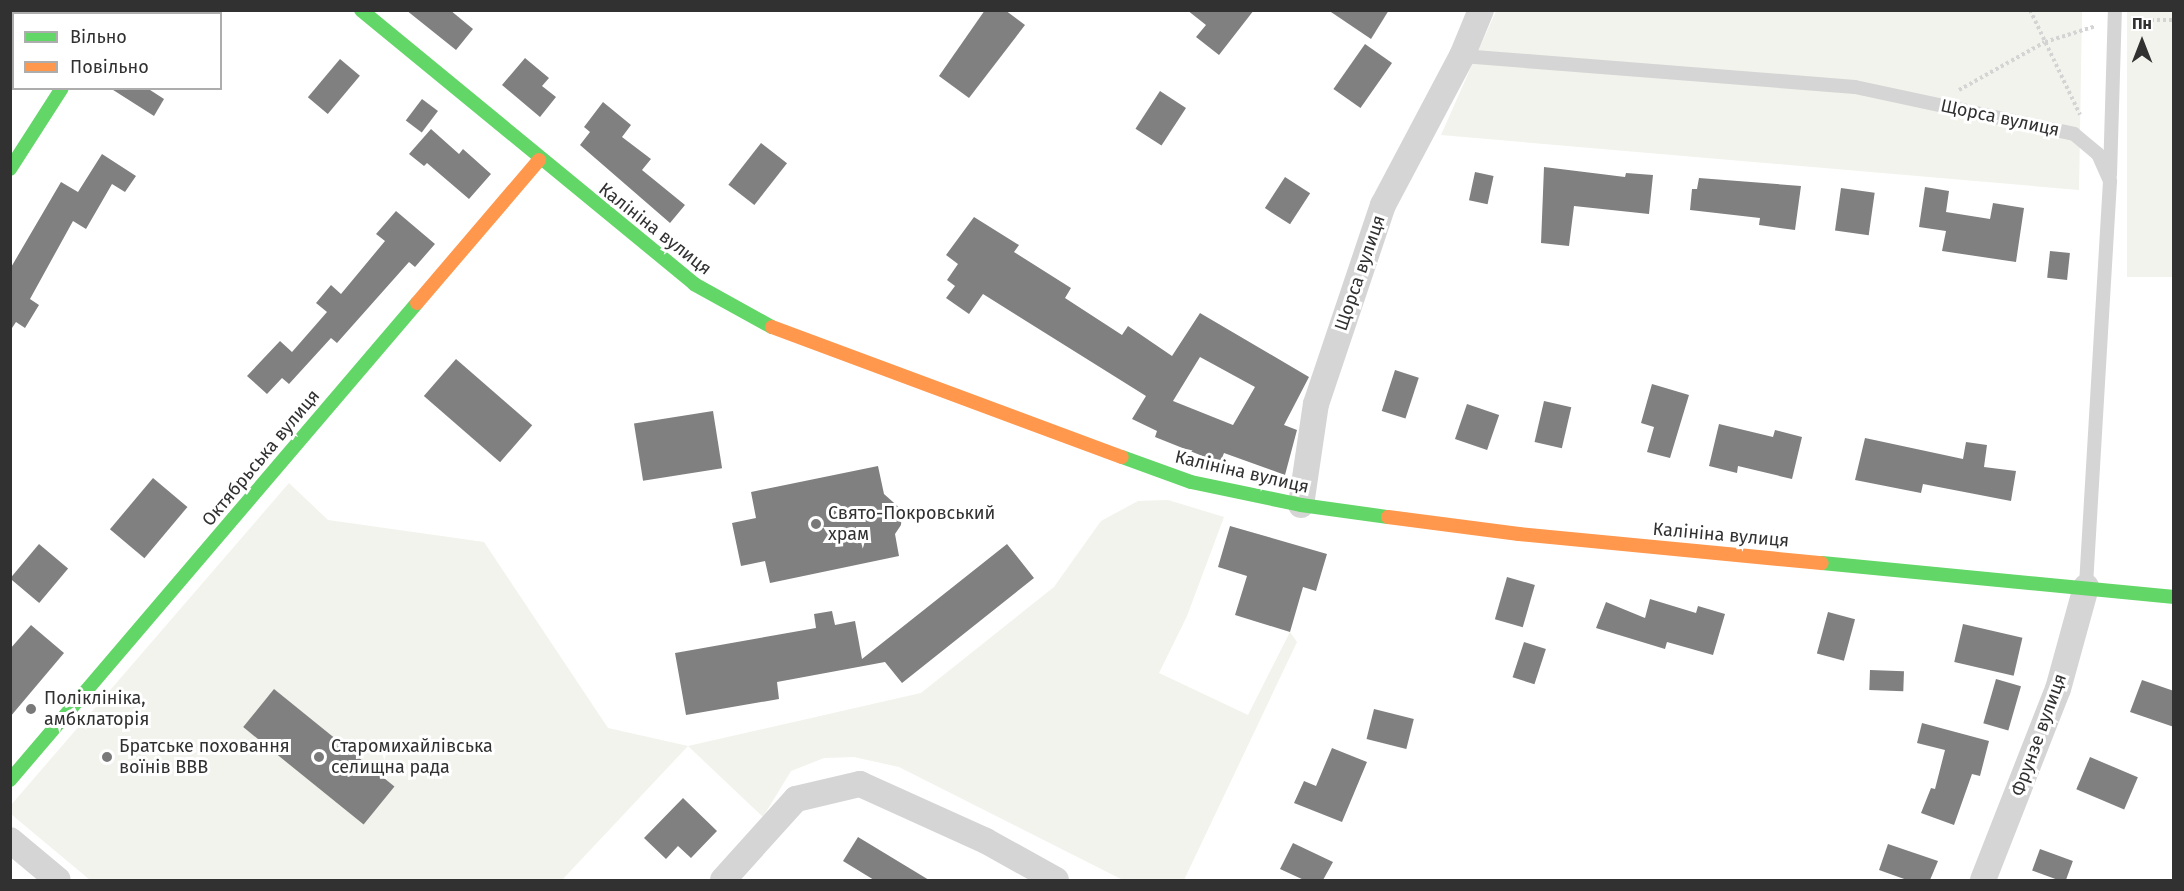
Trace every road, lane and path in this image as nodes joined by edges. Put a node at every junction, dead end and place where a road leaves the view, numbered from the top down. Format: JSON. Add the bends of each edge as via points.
{"nodes":[{"id":1,"x":361,"y":10,"type":"edge"},
{"id":2,"x":1481,"y":10,"type":"edge"},
{"id":3,"x":2030,"y":10,"type":"edge"},
{"id":4,"x":2115,"y":16,"type":"edge"},
{"id":5,"x":2174,"y":20,"type":"edge"},
{"id":6,"x":2045,"y":42,"type":"junction"},
{"id":7,"x":1462,"y":56,"type":"junction"},
{"id":8,"x":61,"y":90,"type":"edge"},
{"id":9,"x":1936,"y":104,"type":"junction"},
{"id":10,"x":2098,"y":154,"type":"junction"},
{"id":11,"x":539,"y":160,"type":"junction"},
{"id":12,"x":10,"y":168,"type":"edge"},
{"id":13,"x":2110,"y":181,"type":"junction"},
{"id":14,"x":1301,"y":505,"type":"junction"},
{"id":15,"x":2086,"y":587,"type":"junction"},
{"id":16,"x":2174,"y":597,"type":"edge"},
{"id":17,"x":10,"y":780,"type":"edge"},
{"id":18,"x":10,"y":840,"type":"edge"},
{"id":19,"x":58,"y":880,"type":"edge"},
{"id":20,"x":723,"y":880,"type":"edge"},
{"id":21,"x":1056,"y":880,"type":"edge"},
{"id":22,"x":1983,"y":880,"type":"edge"}],
"edges":[{"from":1,"to":11,"type":"street","name":"Калініна вулиця"},
{"from":2,"to":7,"type":"street","name":"Щорса вулиця"},
{"from":3,"to":6,"type":"path"},
{"from":4,"to":5,"type":"path"},
{"from":4,"to":6,"type":"path"},
{"from":4,"to":13,"type":"lane"},
{"from":6,"to":9,"type":"path"},
{"from":6,"to":10,"type":"path"},
{"from":7,"to":9,"type":"lane","name":"Щорса вулиця","via":[[1855,87]]},
{"from":7,"to":14,"type":"street","name":"Щорса вулиця","via":[[1383,205],[1316,404]]},
{"from":8,"to":12,"type":"street"},
{"from":9,"to":10,"type":"lane","name":"Щорса вулиця","via":[[2074,134]]},
{"from":10,"to":13,"type":"lane","name":"Щорса вулиця"},
{"from":11,"to":14,"type":"street","name":"Калініна вулиця","via":[[694,284],[769,326],[1191,483]]},
{"from":11,"to":17,"type":"street","name":"Октябрьська вулиця"},
{"from":13,"to":15,"type":"lane","name":"Щорса вулиця"},
{"from":14,"to":15,"type":"street","name":"Калініна вулиця","via":[[1519,534]]},
{"from":15,"to":16,"type":"street","name":"Калініна вулиця"},
{"from":15,"to":22,"type":"street","name":"Фрунзе вулиця","via":[[2058,689]]},
{"from":18,"to":19,"type":"street"},
{"from":20,"to":21,"type":"street","via":[[796,799],[860,784],[986,841]]}]}
